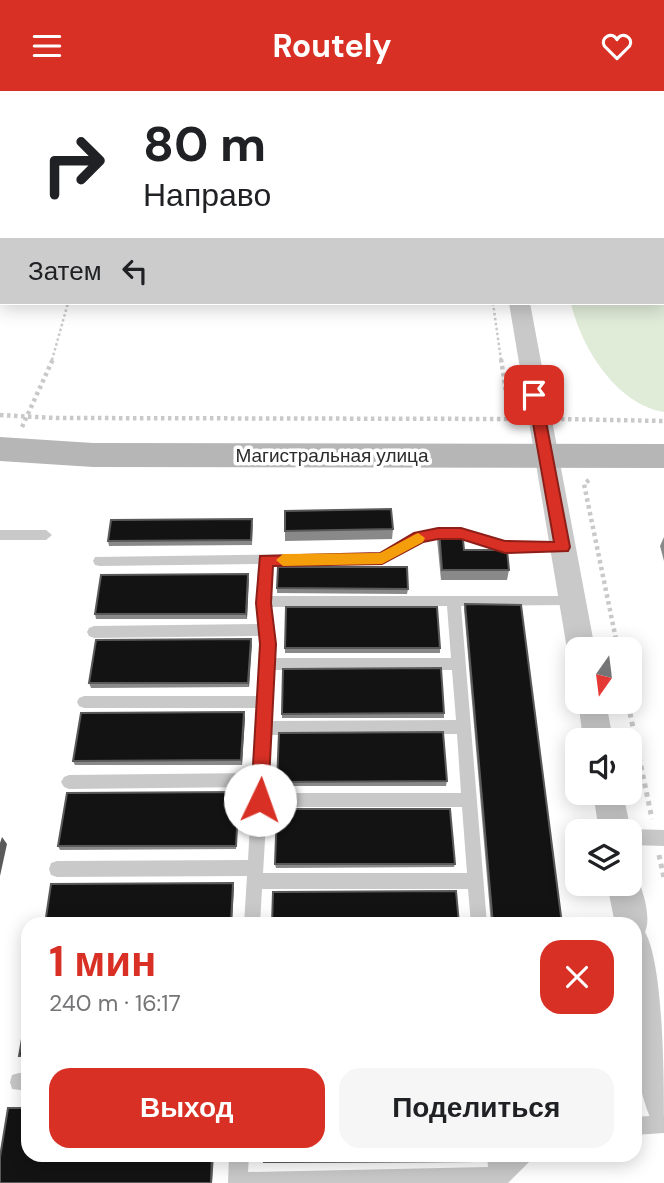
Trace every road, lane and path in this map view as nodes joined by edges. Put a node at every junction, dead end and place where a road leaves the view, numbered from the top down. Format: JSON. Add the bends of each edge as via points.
{"nodes":[{"id":1,"x":67,"y":305,"type":"edge"},
{"id":2,"x":493,"y":305,"type":"edge"},
{"id":3,"x":520,"y":305,"type":"edge"},
{"id":4,"x":0,"y":415,"type":"edge"},
{"id":5,"x":27,"y":417,"type":"junction"},
{"id":6,"x":572,"y":420,"type":"dead end"},
{"id":7,"x":664,"y":421,"type":"edge"},
{"id":8,"x":0,"y":449,"type":"edge"},
{"id":9,"x":545,"y":455,"type":"junction"},
{"id":10,"x":664,"y":456,"type":"edge"},
{"id":11,"x":584,"y":484,"type":"dead end"},
{"id":12,"x":0,"y":535,"type":"edge"},
{"id":13,"x":46,"y":535,"type":"dead end"},
{"id":14,"x":562,"y":547,"type":"junction"},
{"id":15,"x":265,"y":560,"type":"junction"},
{"id":16,"x":100,"y":561,"type":"dead end"},
{"id":17,"x":572,"y":600,"type":"junction"},
{"id":18,"x":454,"y":602,"type":"junction"},
{"id":19,"x":263,"y":603,"type":"junction"},
{"id":20,"x":267,"y":630,"type":"junction"},
{"id":21,"x":94,"y":632,"type":"dead end"},
{"id":22,"x":580,"y":637,"type":"edge"},
{"id":23,"x":616,"y":637,"type":"edge"},
{"id":24,"x":267,"y":664,"type":"junction"},
{"id":25,"x":459,"y":664,"type":"junction"},
{"id":26,"x":84,"y":702,"type":"dead end"},
{"id":27,"x":265,"y":702,"type":"junction"},
{"id":28,"x":631,"y":714,"type":"edge"},
{"id":29,"x":464,"y":726,"type":"junction"},
{"id":30,"x":264,"y":728,"type":"junction"},
{"id":31,"x":261,"y":780,"type":"junction"},
{"id":32,"x":69,"y":782,"type":"dead end"},
{"id":33,"x":260,"y":800,"type":"junction"},
{"id":34,"x":470,"y":800,"type":"junction"},
{"id":35,"x":642,"y":837,"type":"edge"},
{"id":36,"x":660,"y":838,"type":"edge"},
{"id":37,"x":57,"y":869,"type":"dead end"},
{"id":38,"x":255,"y":875,"type":"junction"},
{"id":39,"x":664,"y":879,"type":"edge"},
{"id":40,"x":476,"y":881,"type":"junction"},
{"id":41,"x":626,"y":896,"type":"edge"},
{"id":42,"x":252,"y":917,"type":"edge"},
{"id":43,"x":479,"y":917,"type":"edge"},
{"id":44,"x":631,"y":917,"type":"edge"},
{"id":45,"x":642,"y":984,"type":"edge"},
{"id":46,"x":664,"y":1107,"type":"edge"},
{"id":47,"x":664,"y":1124,"type":"edge"},
{"id":48,"x":642,"y":1126,"type":"edge"},
{"id":49,"x":239,"y":1162,"type":"edge"},
{"id":50,"x":498,"y":1162,"type":"edge"},
{"id":51,"x":516,"y":1162,"type":"edge"},
{"id":52,"x":499,"y":1180,"type":"edge"},
{"id":53,"x":238,"y":1182,"type":"edge"}],
"edges":[{"from":1,"to":5,"type":"path","via":[[52,361]]},
{"from":2,"to":5,"type":"path","via":[[510,419]]},
{"from":3,"to":9,"type":"street"},
{"from":4,"to":5,"type":"path"},
{"from":6,"to":7,"type":"path"},
{"from":8,"to":9,"type":"main road","name":"Магистральная улица","via":[[93,454]]},
{"from":9,"to":10,"type":"main road","name":"Магистральная улица"},
{"from":9,"to":14,"type":"street"},
{"from":11,"to":23,"type":"path"},
{"from":12,"to":13,"type":"lane"},
{"from":14,"to":15,"type":"lane","via":[[505,547],[461,534],[438,534],[419,537],[382,558]]},
{"from":14,"to":17,"type":"street"},
{"from":15,"to":16,"type":"lane"},
{"from":15,"to":19,"type":"lane"},
{"from":17,"to":18,"type":"lane"},
{"from":17,"to":22,"type":"street"},
{"from":18,"to":19,"type":"lane"},
{"from":18,"to":25,"type":"lane"},
{"from":19,"to":20,"type":"lane"},
{"from":20,"to":21,"type":"lane"},
{"from":20,"to":24,"type":"lane"},
{"from":24,"to":25,"type":"lane"},
{"from":24,"to":27,"type":"lane"},
{"from":25,"to":29,"type":"lane"},
{"from":26,"to":27,"type":"lane"},
{"from":27,"to":30,"type":"lane"},
{"from":28,"to":36,"type":"path"},
{"from":29,"to":30,"type":"lane"},
{"from":29,"to":34,"type":"lane"},
{"from":30,"to":31,"type":"lane"},
{"from":31,"to":32,"type":"lane"},
{"from":31,"to":33,"type":"lane"},
{"from":33,"to":34,"type":"lane"},
{"from":33,"to":38,"type":"lane"},
{"from":34,"to":40,"type":"lane"},
{"from":35,"to":36,"type":"lane"},
{"from":36,"to":39,"type":"path"},
{"from":37,"to":38,"type":"lane"},
{"from":38,"to":40,"type":"lane"},
{"from":38,"to":42,"type":"lane"},
{"from":40,"to":43,"type":"lane"},
{"from":41,"to":44,"type":"street"},
{"from":45,"to":46,"type":"street"},
{"from":47,"to":48,"type":"lane"},
{"from":49,"to":53,"type":"lane"},
{"from":50,"to":52,"type":"lane"},
{"from":51,"to":52,"type":"lane"},
{"from":52,"to":53,"type":"lane"}]}
